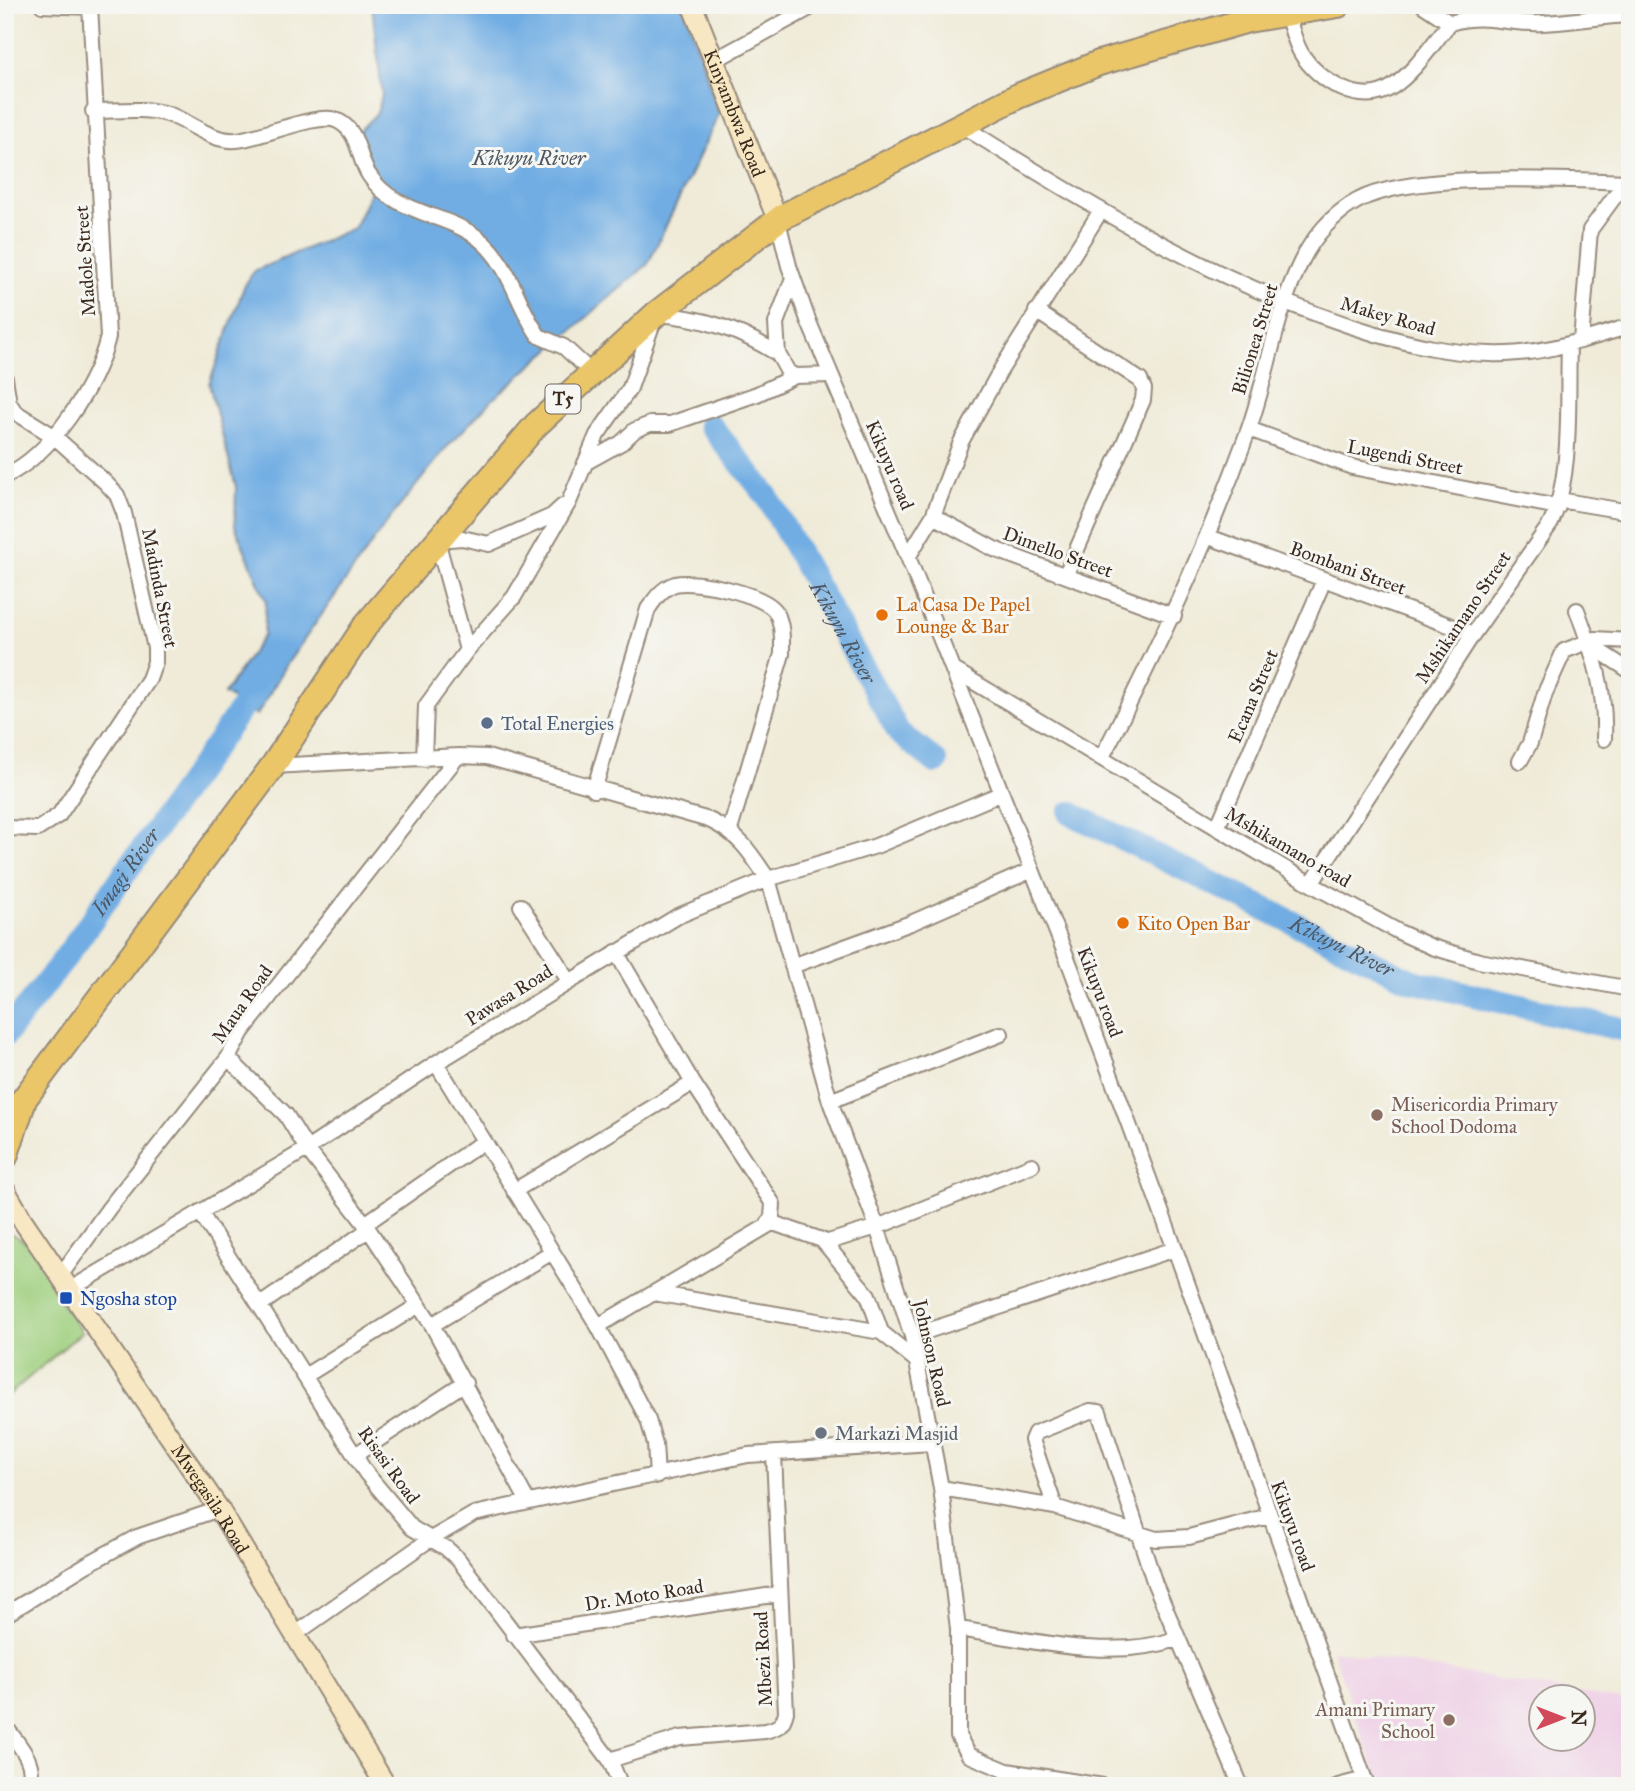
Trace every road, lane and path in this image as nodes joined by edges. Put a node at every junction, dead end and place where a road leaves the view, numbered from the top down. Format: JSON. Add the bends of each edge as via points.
{"nodes":[{"id":1,"x":42,"y":5,"type":"edge"},
{"id":2,"x":692,"y":5,"type":"edge"},
{"id":3,"x":816,"y":5,"type":"edge"},
{"id":4,"x":1338,"y":5,"type":"edge"},
{"id":5,"x":1423,"y":5,"type":"edge"},
{"id":6,"x":90,"y":6,"type":"edge"},
{"id":7,"x":1286,"y":12,"type":"junction"},
{"id":8,"x":1627,"y":18,"type":"edge"},
{"id":9,"x":1450,"y":23,"type":"junction"},
{"id":10,"x":715,"y":60,"type":"junction"},
{"id":11,"x":93,"y":111,"type":"junction"},
{"id":12,"x":961,"y":125,"type":"junction"},
{"id":13,"x":1628,"y":182,"type":"edge"},
{"id":14,"x":1100,"y":212,"type":"junction"},
{"id":15,"x":778,"y":221,"type":"junction"},
{"id":16,"x":793,"y":278,"type":"junction"},
{"id":17,"x":1283,"y":303,"type":"junction"},
{"id":18,"x":1036,"y":311,"type":"junction"},
{"id":19,"x":656,"y":314,"type":"junction"},
{"id":20,"x":1630,"y":326,"type":"edge"},
{"id":21,"x":1575,"y":343,"type":"junction"},
{"id":22,"x":778,"y":354,"type":"junction"},
{"id":23,"x":591,"y":372,"type":"junction"},
{"id":24,"x":831,"y":375,"type":"junction"},
{"id":25,"x":795,"y":376,"type":"junction"},
{"id":26,"x":5,"y":379,"type":"edge"},
{"id":27,"x":1249,"y":429,"type":"junction"},
{"id":28,"x":55,"y":438,"type":"junction"},
{"id":29,"x":585,"y":463,"type":"junction"},
{"id":30,"x":5,"y":476,"type":"edge"},
{"id":31,"x":569,"y":502,"type":"junction"},
{"id":32,"x":1559,"y":503,"type":"junction"},
{"id":33,"x":1630,"y":512,"type":"edge"},
{"id":34,"x":933,"y":516,"type":"junction"},
{"id":35,"x":1209,"y":537,"type":"junction"},
{"id":36,"x":437,"y":540,"type":"junction"},
{"id":37,"x":908,"y":557,"type":"junction"},
{"id":38,"x":1066,"y":574,"type":"junction"},
{"id":39,"x":1324,"y":580,"type":"junction"},
{"id":40,"x":1577,"y":610,"type":"dead end"},
{"id":41,"x":1174,"y":616,"type":"junction"},
{"id":42,"x":1473,"y":635,"type":"junction"},
{"id":43,"x":1630,"y":641,"type":"edge"},
{"id":44,"x":1587,"y":643,"type":"junction"},
{"id":45,"x":467,"y":650,"type":"junction"},
{"id":46,"x":954,"y":670,"type":"junction"},
{"id":47,"x":1630,"y":671,"type":"edge"},
{"id":48,"x":1604,"y":739,"type":"dead end"},
{"id":49,"x":458,"y":756,"type":"junction"},
{"id":50,"x":1102,"y":757,"type":"junction"},
{"id":51,"x":424,"y":759,"type":"junction"},
{"id":52,"x":1520,"y":761,"type":"dead end"},
{"id":53,"x":273,"y":766,"type":"junction"},
{"id":54,"x":594,"y":790,"type":"junction"},
{"id":55,"x":1000,"y":794,"type":"junction"},
{"id":56,"x":5,"y":828,"type":"edge"},
{"id":57,"x":1217,"y":828,"type":"junction"},
{"id":58,"x":730,"y":830,"type":"junction"},
{"id":59,"x":1032,"y":870,"type":"junction"},
{"id":60,"x":768,"y":879,"type":"junction"},
{"id":61,"x":1311,"y":884,"type":"junction"},
{"id":62,"x":521,"y":906,"type":"dead end"},
{"id":63,"x":616,"y":952,"type":"junction"},
{"id":64,"x":792,"y":966,"type":"junction"},
{"id":65,"x":569,"y":981,"type":"junction"},
{"id":66,"x":1630,"y":989,"type":"edge"},
{"id":67,"x":1000,"y":1034,"type":"dead end"},
{"id":68,"x":228,"y":1058,"type":"junction"},
{"id":69,"x":436,"y":1063,"type":"junction"},
{"id":70,"x":693,"y":1083,"type":"junction"},
{"id":71,"x":24,"y":1099,"type":"junction"},
{"id":72,"x":830,"y":1101,"type":"junction"},
{"id":73,"x":5,"y":1120,"type":"edge"},
{"id":74,"x":484,"y":1141,"type":"junction"},
{"id":75,"x":307,"y":1149,"type":"junction"},
{"id":76,"x":5,"y":1157,"type":"edge"},
{"id":77,"x":1032,"y":1165,"type":"dead end"},
{"id":78,"x":5,"y":1190,"type":"edge"},
{"id":79,"x":514,"y":1191,"type":"junction"},
{"id":80,"x":200,"y":1212,"type":"junction"},
{"id":81,"x":14,"y":1217,"type":"edge"},
{"id":82,"x":770,"y":1222,"type":"junction"},
{"id":83,"x":366,"y":1227,"type":"junction"},
{"id":84,"x":877,"y":1227,"type":"junction"},
{"id":85,"x":825,"y":1243,"type":"junction"},
{"id":86,"x":1175,"y":1249,"type":"junction"},
{"id":87,"x":552,"y":1252,"type":"junction"},
{"id":88,"x":64,"y":1283,"type":"junction"},
{"id":89,"x":654,"y":1293,"type":"junction"},
{"id":90,"x":260,"y":1305,"type":"junction"},
{"id":91,"x":419,"y":1305,"type":"junction"},
{"id":92,"x":432,"y":1325,"type":"junction"},
{"id":93,"x":598,"y":1326,"type":"junction"},
{"id":94,"x":881,"y":1332,"type":"junction"},
{"id":95,"x":912,"y":1336,"type":"junction"},
{"id":96,"x":917,"y":1361,"type":"junction"},
{"id":97,"x":305,"y":1376,"type":"junction"},
{"id":98,"x":465,"y":1383,"type":"junction"},
{"id":99,"x":932,"y":1443,"type":"junction"},
{"id":100,"x":355,"y":1455,"type":"junction"},
{"id":101,"x":774,"y":1455,"type":"junction"},
{"id":102,"x":657,"y":1476,"type":"junction"},
{"id":103,"x":942,"y":1488,"type":"junction"},
{"id":104,"x":528,"y":1502,"type":"junction"},
{"id":105,"x":1055,"y":1507,"type":"junction"},
{"id":106,"x":219,"y":1509,"type":"junction"},
{"id":107,"x":1269,"y":1516,"type":"junction"},
{"id":108,"x":1137,"y":1531,"type":"junction"},
{"id":109,"x":429,"y":1540,"type":"junction"},
{"id":110,"x":779,"y":1594,"type":"junction"},
{"id":111,"x":5,"y":1615,"type":"edge"},
{"id":112,"x":958,"y":1629,"type":"junction"},
{"id":113,"x":294,"y":1635,"type":"junction"},
{"id":114,"x":514,"y":1635,"type":"junction"},
{"id":115,"x":1177,"y":1639,"type":"junction"},
{"id":116,"x":5,"y":1726,"type":"edge"},
{"id":117,"x":610,"y":1760,"type":"junction"},
{"id":118,"x":1007,"y":1771,"type":"junction"},
{"id":119,"x":1366,"y":1782,"type":"edge"},
{"id":120,"x":27,"y":1786,"type":"edge"},
{"id":121,"x":386,"y":1786,"type":"edge"},
{"id":122,"x":621,"y":1786,"type":"edge"},
{"id":123,"x":999,"y":1786,"type":"edge"},
{"id":124,"x":1103,"y":1786,"type":"edge"},
{"id":125,"x":1241,"y":1786,"type":"edge"},
{"id":126,"x":1338,"y":1786,"type":"edge"}],
"edges":[{"from":1,"to":6,"type":"street"},
{"from":2,"to":10,"type":"street","name":"Kinyambwa Road"},
{"from":3,"to":10,"type":"street"},
{"from":4,"to":7,"type":"highway","number":"T5"},
{"from":5,"to":9,"type":"street"},
{"from":6,"to":11,"type":"street","name":"Madole Street"},
{"from":7,"to":9,"type":"street","via":[[1301,54],[1354,96],[1375,97],[1393,87]]},
{"from":7,"to":12,"type":"highway","number":"T5","via":[[1099,63]]},
{"from":8,"to":9,"type":"street","via":[[1541,23],[1472,16]]},
{"from":10,"to":15,"type":"street","name":"Kinyambwa Road"},
{"from":11,"to":23,"type":"street","via":[[151,110],[228,140],[284,130],[322,117],[337,120],[348,127],[369,175],[385,191],[415,211],[479,239],[508,274],[539,336],[564,347]]},
{"from":11,"to":28,"type":"street","name":"Madole Street","via":[[108,337],[103,359]]},
{"from":12,"to":14,"type":"street","name":"Makey Road"},
{"from":12,"to":15,"type":"highway","number":"T5"},
{"from":13,"to":17,"type":"street","name":"Bilionea Street","via":[[1458,182],[1374,193],[1328,221],[1302,259]]},
{"from":13,"to":21,"type":"street","name":"Mshikamano Street","via":[[1590,230]]},
{"from":14,"to":17,"type":"street","name":"Makey Road"},
{"from":14,"to":18,"type":"street"},
{"from":15,"to":16,"type":"street","name":"Kikuyu road"},
{"from":15,"to":19,"type":"highway","number":"T5"},
{"from":16,"to":22,"type":"street","via":[[775,323]]},
{"from":16,"to":24,"type":"street","name":"Kikuyu road"},
{"from":17,"to":21,"type":"street","name":"Makey Road","via":[[1418,348],[1492,355]]},
{"from":17,"to":27,"type":"street","name":"Bilionea Street"},
{"from":18,"to":34,"type":"street","via":[[961,442]]},
{"from":18,"to":38,"type":"street","via":[[1140,380],[1144,389]]},
{"from":19,"to":22,"type":"street","via":[[730,328]]},
{"from":19,"to":23,"type":"highway","number":"T5"},
{"from":19,"to":29,"type":"street","via":[[630,388],[597,435]]},
{"from":20,"to":21,"type":"street","name":"Makey Road"},
{"from":21,"to":32,"type":"street","name":"Mshikamano Street"},
{"from":22,"to":25,"type":"street"},
{"from":23,"to":36,"type":"highway","number":"T5","via":[[537,425]]},
{"from":24,"to":25,"type":"street"},
{"from":24,"to":37,"type":"street","name":"Kikuyu road"},
{"from":25,"to":29,"type":"street","via":[[679,421],[635,430]]},
{"from":26,"to":28,"type":"street","name":"Madinda Street","via":[[15,412]]},
{"from":27,"to":32,"type":"street","name":"Lugendi Street","via":[[1352,467]]},
{"from":27,"to":35,"type":"street","name":"Bilionea Street"},
{"from":28,"to":30,"type":"street","name":"Madole Street"},
{"from":28,"to":56,"type":"street","name":"Madinda Street","via":[[117,495],[155,662],[149,679],[59,815],[38,829]]},
{"from":29,"to":31,"type":"street"},
{"from":31,"to":36,"type":"street","via":[[552,516],[489,544],[462,538]]},
{"from":31,"to":45,"type":"street","via":[[514,597]]},
{"from":32,"to":33,"type":"street","name":"Lugendi Street"},
{"from":32,"to":42,"type":"street","name":"Mshikamano Street"},
{"from":34,"to":37,"type":"street"},
{"from":34,"to":38,"type":"street","name":"Dimello Street","via":[[993,549]]},
{"from":35,"to":39,"type":"street","name":"Bombani Street"},
{"from":35,"to":41,"type":"street","name":"Bilionea Street"},
{"from":36,"to":45,"type":"street"},
{"from":36,"to":53,"type":"highway","number":"T5","via":[[366,625]]},
{"from":37,"to":46,"type":"street","name":"Kikuyu road"},
{"from":38,"to":41,"type":"street","name":"Dimello Street"},
{"from":39,"to":42,"type":"street","name":"Bombani Street"},
{"from":39,"to":57,"type":"street","name":"Ecana Street"},
{"from":40,"to":44,"type":"street"},
{"from":41,"to":50,"type":"street","name":"Bilionea Street"},
{"from":42,"to":61,"type":"street","name":"Mshikamano Street"},
{"from":43,"to":44,"type":"street","via":[[1595,639]]},
{"from":44,"to":47,"type":"street"},
{"from":44,"to":48,"type":"street","via":[[1602,680]]},
{"from":44,"to":52,"type":"street","via":[[1564,651]]},
{"from":45,"to":51,"type":"street","via":[[426,706]]},
{"from":46,"to":50,"type":"street","name":"Mshikamano road"},
{"from":46,"to":55,"type":"street","name":"Kikuyu road"},
{"from":49,"to":51,"type":"street"},
{"from":49,"to":54,"type":"street","via":[[487,757]]},
{"from":49,"to":68,"type":"street","name":"Maua Road","via":[[242,1032]]},
{"from":50,"to":57,"type":"street","name":"Mshikamano road"},
{"from":51,"to":53,"type":"street"},
{"from":53,"to":71,"type":"highway","number":"T5"},
{"from":54,"to":58,"type":"street","via":[[682,811]]},
{"from":54,"to":58,"type":"street","via":[[648,609],[659,594],[673,584],[694,582],[765,600],[781,626],[782,654]]},
{"from":55,"to":59,"type":"street","name":"Kikuyu road"},
{"from":55,"to":60,"type":"street","name":"Pawasa Road","via":[[876,846]]},
{"from":57,"to":61,"type":"street","name":"Mshikamano road"},
{"from":58,"to":60,"type":"street"},
{"from":59,"to":64,"type":"street","via":[[911,923]]},
{"from":59,"to":86,"type":"street","name":"Kikuyu road"},
{"from":60,"to":63,"type":"street","name":"Pawasa Road","via":[[678,916]]},
{"from":60,"to":64,"type":"street","name":"Johnson Road"},
{"from":61,"to":66,"type":"street","name":"Mshikamano road","via":[[1432,947],[1521,970]]},
{"from":62,"to":65,"type":"street"},
{"from":63,"to":65,"type":"street","name":"Pawasa Road"},
{"from":63,"to":70,"type":"street"},
{"from":64,"to":72,"type":"street","name":"Johnson Road"},
{"from":65,"to":69,"type":"street","name":"Pawasa Road"},
{"from":67,"to":72,"type":"street"},
{"from":68,"to":75,"type":"street","via":[[286,1115]]},
{"from":68,"to":88,"type":"street","name":"Maua Road","via":[[109,1208]]},
{"from":69,"to":74,"type":"street"},
{"from":69,"to":75,"type":"street","name":"Pawasa Road"},
{"from":70,"to":79,"type":"street"},
{"from":70,"to":82,"type":"street","via":[[773,1204]]},
{"from":71,"to":73,"type":"highway","number":"T5"},
{"from":71,"to":76,"type":"highway","number":"T5"},
{"from":72,"to":84,"type":"street","name":"Johnson Road"},
{"from":74,"to":79,"type":"street"},
{"from":74,"to":83,"type":"street"},
{"from":75,"to":80,"type":"street","name":"Pawasa Road"},
{"from":75,"to":83,"type":"street"},
{"from":77,"to":84,"type":"street"},
{"from":78,"to":81,"type":"street","name":"Mwegasila Road"},
{"from":79,"to":87,"type":"street"},
{"from":80,"to":88,"type":"street","name":"Pawasa Road"},
{"from":80,"to":90,"type":"street","name":"Risasi Road"},
{"from":81,"to":88,"type":"street","name":"Mwegasila Road"},
{"from":82,"to":85,"type":"street"},
{"from":82,"to":89,"type":"street"},
{"from":83,"to":90,"type":"street"},
{"from":83,"to":91,"type":"street"},
{"from":84,"to":85,"type":"street"},
{"from":84,"to":95,"type":"street","name":"Johnson Road"},
{"from":85,"to":94,"type":"street","via":[[868,1295]]},
{"from":86,"to":95,"type":"street"},
{"from":86,"to":107,"type":"street","name":"Kikuyu road"},
{"from":87,"to":92,"type":"street"},
{"from":87,"to":93,"type":"street"},
{"from":88,"to":106,"type":"street","name":"Mwegasila Road"},
{"from":89,"to":93,"type":"street"},
{"from":89,"to":94,"type":"street"},
{"from":90,"to":97,"type":"street","name":"Risasi Road"},
{"from":91,"to":92,"type":"street"},
{"from":91,"to":97,"type":"street"},
{"from":92,"to":98,"type":"street"},
{"from":93,"to":102,"type":"street","via":[[648,1420]]},
{"from":94,"to":96,"type":"street"},
{"from":95,"to":96,"type":"street","name":"Johnson Road"},
{"from":96,"to":99,"type":"street","name":"Johnson Road"},
{"from":97,"to":100,"type":"street","name":"Risasi Road"},
{"from":98,"to":100,"type":"street"},
{"from":98,"to":104,"type":"street"},
{"from":99,"to":101,"type":"street"},
{"from":99,"to":103,"type":"street","name":"Johnson Road"},
{"from":100,"to":109,"type":"street","name":"Risasi Road","via":[[399,1515]]},
{"from":101,"to":102,"type":"street","via":[[748,1455]]},
{"from":101,"to":110,"type":"street","name":"Mbezi Road"},
{"from":102,"to":104,"type":"street"},
{"from":103,"to":105,"type":"street"},
{"from":103,"to":112,"type":"street","name":"Johnson Road"},
{"from":104,"to":109,"type":"street","via":[[464,1518]]},
{"from":105,"to":108,"type":"street"},
{"from":105,"to":108,"type":"street","via":[[1032,1440],[1035,1433],[1090,1411],[1099,1412]]},
{"from":106,"to":111,"type":"street","via":[[137,1537]]},
{"from":106,"to":113,"type":"street","name":"Mwegasila Road"},
{"from":107,"to":108,"type":"street","via":[[1189,1537],[1156,1539]]},
{"from":107,"to":119,"type":"street","name":"Kikuyu road"},
{"from":108,"to":115,"type":"street"},
{"from":109,"to":113,"type":"street"},
{"from":109,"to":114,"type":"street","name":"Risasi Road","via":[[458,1559]]},
{"from":110,"to":114,"type":"street","name":"Dr. Moto Road"},
{"from":110,"to":117,"type":"street","name":"Mbezi Road","via":[[786,1712],[777,1728],[680,1738]]},
{"from":112,"to":115,"type":"street","via":[[1133,1650]]},
{"from":112,"to":118,"type":"street","name":"Johnson Road","via":[[958,1736],[969,1755]]},
{"from":113,"to":121,"type":"street","name":"Mwegasila Road"},
{"from":114,"to":117,"type":"street","name":"Risasi Road"},
{"from":115,"to":125,"type":"street"},
{"from":116,"to":120,"type":"street","via":[[29,1762]]},
{"from":117,"to":122,"type":"street","name":"Risasi Road"},
{"from":118,"to":123,"type":"street"},
{"from":118,"to":124,"type":"street","name":"Johnson Road"},
{"from":119,"to":126,"type":"street"}]}
